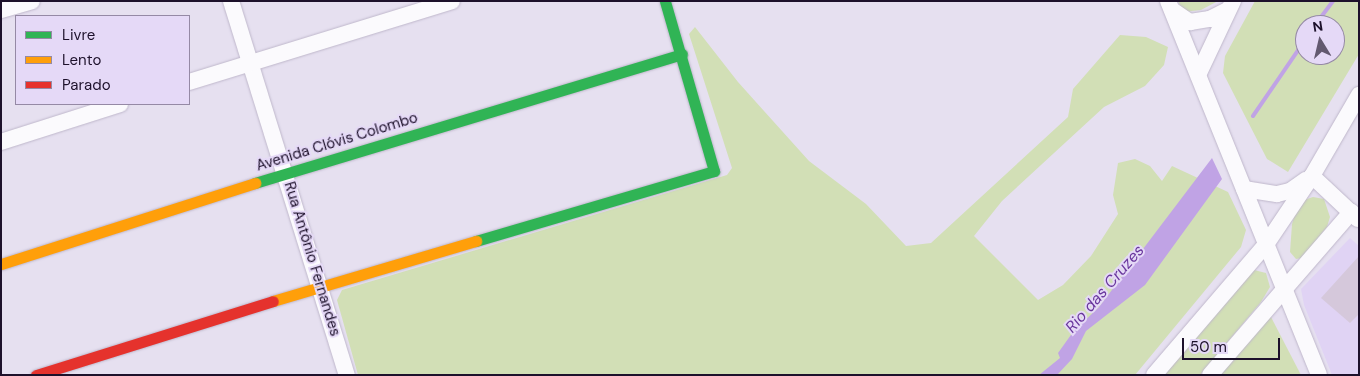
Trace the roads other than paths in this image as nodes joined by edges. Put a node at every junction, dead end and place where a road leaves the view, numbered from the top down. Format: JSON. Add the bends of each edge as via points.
{"nodes":[{"id":1,"x":32,"y":1,"type":"edge"},
{"id":2,"x":231,"y":1,"type":"edge"},
{"id":3,"x":452,"y":1,"type":"edge"},
{"id":4,"x":665,"y":1,"type":"edge"},
{"id":5,"x":1169,"y":5,"type":"edge"},
{"id":6,"x":1230,"y":5,"type":"edge"},
{"id":7,"x":1,"y":10,"type":"edge"},
{"id":8,"x":682,"y":54,"type":"junction"},
{"id":9,"x":249,"y":62,"type":"junction"},
{"id":10,"x":1199,"y":74,"type":"junction"},
{"id":11,"x":190,"y":82,"type":"edge"},
{"id":12,"x":1359,"y":95,"type":"edge"},
{"id":13,"x":117,"y":105,"type":"edge"},
{"id":14,"x":1,"y":142,"type":"edge"},
{"id":15,"x":285,"y":173,"type":"junction"},
{"id":16,"x":1312,"y":176,"type":"junction"},
{"id":17,"x":1242,"y":185,"type":"junction"},
{"id":18,"x":1355,"y":216,"type":"edge"},
{"id":19,"x":1267,"y":243,"type":"junction"},
{"id":20,"x":1,"y":264,"type":"edge"},
{"id":21,"x":322,"y":286,"type":"junction"},
{"id":22,"x":1286,"y":290,"type":"junction"},
{"id":23,"x":36,"y":375,"type":"edge"},
{"id":24,"x":347,"y":375,"type":"edge"},
{"id":25,"x":1154,"y":375,"type":"edge"},
{"id":26,"x":1210,"y":375,"type":"edge"},
{"id":27,"x":1319,"y":375,"type":"edge"}],
"edges":[{"from":1,"to":7,"type":"street"},
{"from":2,"to":9,"type":"street","name":"Rua Antônio Fernandes"},
{"from":3,"to":9,"type":"street"},
{"from":4,"to":8,"type":"street"},
{"from":5,"to":6,"type":"street","via":[[1190,22],[1210,19]]},
{"from":5,"to":10,"type":"street"},
{"from":6,"to":10,"type":"street"},
{"from":8,"to":15,"type":"street","name":"Avenida Clóvis Colombo"},
{"from":8,"to":21,"type":"street","via":[[714,171]]},
{"from":9,"to":11,"type":"street"},
{"from":9,"to":15,"type":"street","name":"Rua Antônio Fernandes"},
{"from":10,"to":17,"type":"street"},
{"from":12,"to":16,"type":"street"},
{"from":13,"to":14,"type":"street"},
{"from":15,"to":20,"type":"street","name":"Avenida Clóvis Colombo"},
{"from":15,"to":21,"type":"street","name":"Rua Antônio Fernandes"},
{"from":16,"to":17,"type":"street","via":[[1290,192],[1277,194]]},
{"from":16,"to":18,"type":"street"},
{"from":16,"to":19,"type":"street"},
{"from":17,"to":19,"type":"street"},
{"from":18,"to":22,"type":"street"},
{"from":19,"to":22,"type":"street"},
{"from":19,"to":25,"type":"street"},
{"from":21,"to":23,"type":"street"},
{"from":21,"to":24,"type":"street","name":"Rua Antônio Fernandes"},
{"from":22,"to":26,"type":"street"},
{"from":22,"to":27,"type":"street"}]}
